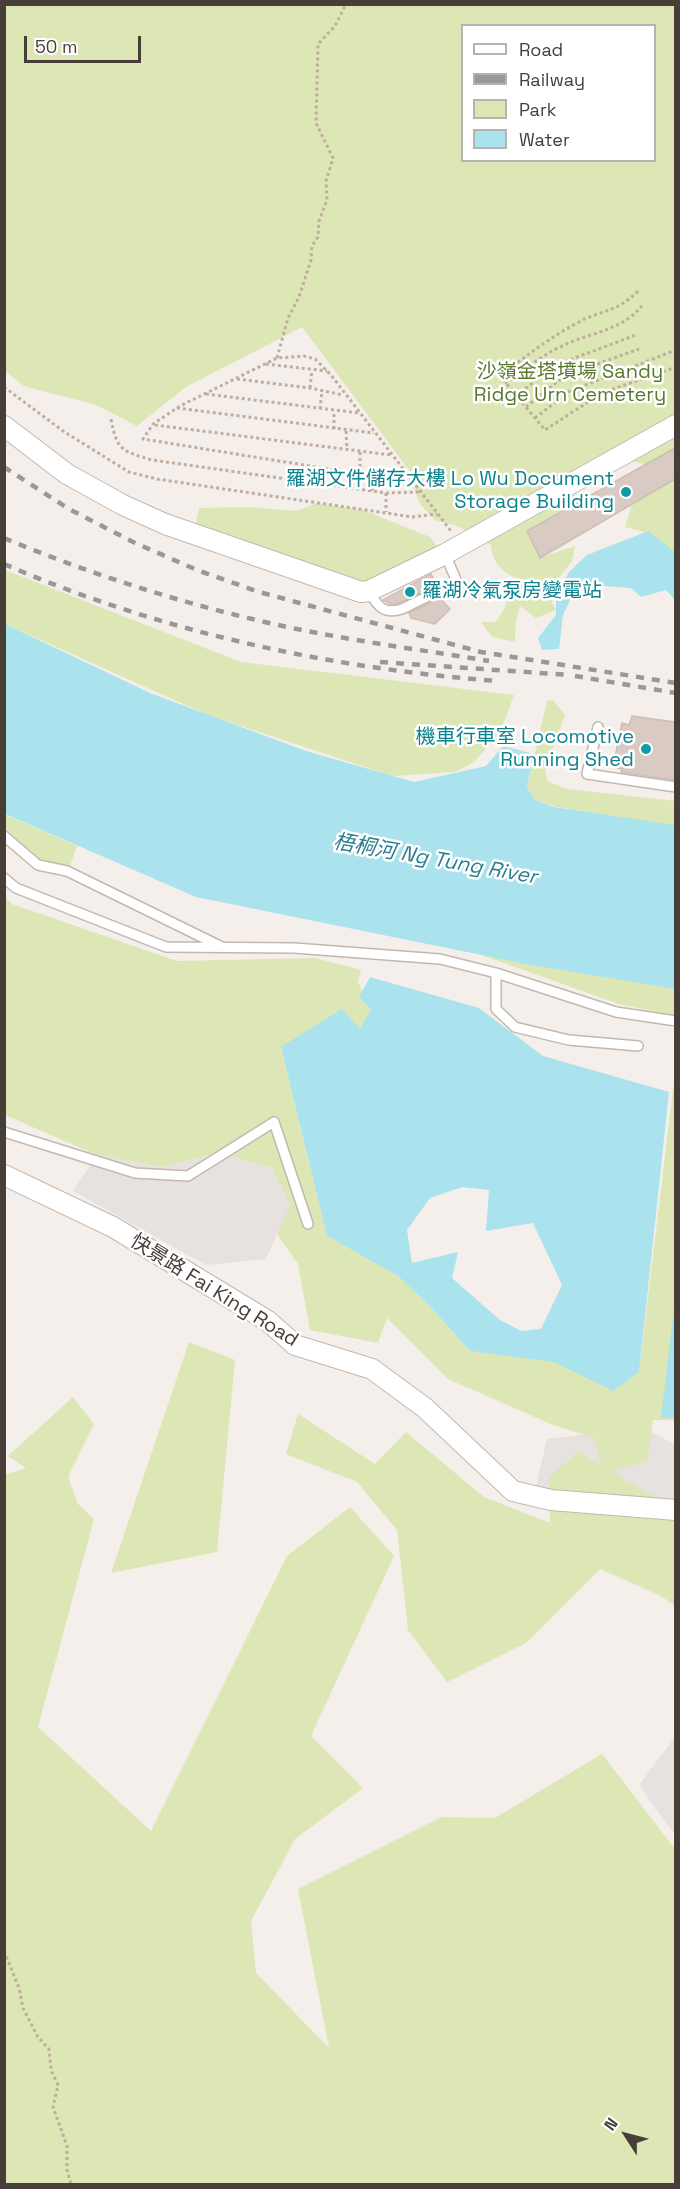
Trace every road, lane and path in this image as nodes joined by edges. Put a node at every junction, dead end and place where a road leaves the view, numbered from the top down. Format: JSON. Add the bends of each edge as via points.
{"nodes":[{"id":1,"x":346,"y":4,"type":"edge"},
{"id":2,"x":638,"y":291,"type":"dead end"},
{"id":3,"x":644,"y":303,"type":"dead end"},
{"id":4,"x":636,"y":335,"type":"dead end"},
{"id":5,"x":639,"y":349,"type":"dead end"},
{"id":6,"x":675,"y":350,"type":"edge"},
{"id":7,"x":277,"y":358,"type":"junction"},
{"id":8,"x":266,"y":364,"type":"junction"},
{"id":9,"x":675,"y":367,"type":"edge"},
{"id":10,"x":312,"y":370,"type":"junction"},
{"id":11,"x":327,"y":371,"type":"junction"},
{"id":12,"x":236,"y":379,"type":"junction"},
{"id":13,"x":506,"y":383,"type":"junction"},
{"id":14,"x":4,"y":387,"type":"edge"},
{"id":15,"x":310,"y":388,"type":"junction"},
{"id":16,"x":322,"y":390,"type":"junction"},
{"id":17,"x":206,"y":394,"type":"junction"},
{"id":18,"x":345,"y":395,"type":"junction"},
{"id":19,"x":516,"y":396,"type":"junction"},
{"id":20,"x":526,"y":407,"type":"junction"},
{"id":21,"x":177,"y":408,"type":"junction"},
{"id":22,"x":320,"y":409,"type":"junction"},
{"id":23,"x":334,"y":412,"type":"junction"},
{"id":24,"x":359,"y":413,"type":"junction"},
{"id":25,"x":535,"y":418,"type":"junction"},
{"id":26,"x":111,"y":419,"type":"dead end"},
{"id":27,"x":153,"y":424,"type":"junction"},
{"id":28,"x":675,"y":425,"type":"edge"},
{"id":29,"x":4,"y":426,"type":"edge"},
{"id":30,"x":334,"y":429,"type":"junction"},
{"id":31,"x":346,"y":431,"type":"junction"},
{"id":32,"x":374,"y":433,"type":"junction"},
{"id":33,"x":347,"y":450,"type":"junction"},
{"id":34,"x":360,"y":451,"type":"junction"},
{"id":35,"x":391,"y":455,"type":"junction"},
{"id":36,"x":360,"y":474,"type":"junction"},
{"id":37,"x":399,"y":475,"type":"dead end"},
{"id":38,"x":372,"y":476,"type":"junction"},
{"id":39,"x":372,"y":491,"type":"junction"},
{"id":40,"x":420,"y":492,"type":"junction"},
{"id":41,"x":386,"y":493,"type":"junction"},
{"id":42,"x":387,"y":513,"type":"junction"},
{"id":43,"x":437,"y":514,"type":"junction"},
{"id":44,"x":452,"y":532,"type":"dead end"},
{"id":45,"x":445,"y":554,"type":"junction"},
{"id":46,"x":369,"y":591,"type":"junction"},
{"id":47,"x":598,"y":727,"type":"dead end"},
{"id":48,"x":675,"y":787,"type":"edge"},
{"id":49,"x":4,"y":836,"type":"edge"},
{"id":50,"x":4,"y":878,"type":"edge"},
{"id":51,"x":224,"y":948,"type":"junction"},
{"id":52,"x":496,"y":973,"type":"junction"},
{"id":53,"x":675,"y":1021,"type":"edge"},
{"id":54,"x":638,"y":1046,"type":"dead end"},
{"id":55,"x":4,"y":1132,"type":"edge"},
{"id":56,"x":4,"y":1175,"type":"edge"},
{"id":57,"x":308,"y":1224,"type":"dead end"},
{"id":58,"x":675,"y":1510,"type":"edge"},
{"id":59,"x":4,"y":1951,"type":"edge"},
{"id":60,"x":70,"y":2184,"type":"edge"}],
"edges":[{"from":1,"to":7,"type":"path","via":[[335,26],[318,44],[316,123],[333,158],[318,237]]},
{"from":2,"to":13,"type":"path","via":[[611,311],[558,333],[500,376]]},
{"from":3,"to":13,"type":"path","via":[[621,324],[565,344]]},
{"from":4,"to":19,"type":"path","via":[[556,365]]},
{"from":5,"to":20,"type":"path","via":[[558,381]]},
{"from":6,"to":25,"type":"path","via":[[570,391]]},
{"from":7,"to":8,"type":"path"},
{"from":7,"to":11,"type":"path","via":[[304,356],[315,359]]},
{"from":8,"to":10,"type":"path"},
{"from":8,"to":12,"type":"path"},
{"from":9,"to":25,"type":"path","via":[[602,393],[545,430]]},
{"from":10,"to":11,"type":"path"},
{"from":10,"to":15,"type":"path"},
{"from":11,"to":18,"type":"path"},
{"from":12,"to":15,"type":"path"},
{"from":12,"to":17,"type":"path"},
{"from":13,"to":19,"type":"path"},
{"from":14,"to":42,"type":"path","via":[[63,432],[129,472]]},
{"from":15,"to":16,"type":"path"},
{"from":16,"to":18,"type":"path"},
{"from":16,"to":22,"type":"path"},
{"from":17,"to":21,"type":"path"},
{"from":17,"to":22,"type":"path"},
{"from":18,"to":24,"type":"path"},
{"from":19,"to":20,"type":"path"},
{"from":20,"to":25,"type":"path"},
{"from":21,"to":27,"type":"path"},
{"from":21,"to":30,"type":"path"},
{"from":22,"to":23,"type":"path"},
{"from":23,"to":24,"type":"path"},
{"from":23,"to":30,"type":"path"},
{"from":24,"to":32,"type":"path"},
{"from":26,"to":39,"type":"path","via":[[119,447],[152,460]]},
{"from":27,"to":33,"type":"path"},
{"from":27,"to":36,"type":"path","via":[[143,439]]},
{"from":28,"to":45,"type":"street"},
{"from":29,"to":46,"type":"street","via":[[67,474],[165,524],[361,592]]},
{"from":30,"to":31,"type":"path"},
{"from":31,"to":32,"type":"path"},
{"from":31,"to":33,"type":"path"},
{"from":32,"to":35,"type":"path"},
{"from":33,"to":34,"type":"path"},
{"from":34,"to":35,"type":"path"},
{"from":34,"to":36,"type":"path"},
{"from":35,"to":40,"type":"path"},
{"from":36,"to":38,"type":"path"},
{"from":37,"to":38,"type":"path"},
{"from":38,"to":39,"type":"path"},
{"from":39,"to":41,"type":"path"},
{"from":40,"to":41,"type":"path"},
{"from":40,"to":43,"type":"path"},
{"from":41,"to":42,"type":"path"},
{"from":42,"to":43,"type":"path","via":[[412,517]]},
{"from":43,"to":44,"type":"path"},
{"from":45,"to":46,"type":"street"},
{"from":45,"to":46,"type":"lane","via":[[457,582],[402,609],[393,611],[376,605]]},
{"from":47,"to":48,"type":"lane","via":[[587,774]]},
{"from":49,"to":51,"type":"lane","via":[[38,865],[68,871]]},
{"from":50,"to":51,"type":"lane","via":[[16,888],[166,947]]},
{"from":51,"to":52,"type":"lane","via":[[294,948],[440,959]]},
{"from":52,"to":53,"type":"lane","via":[[616,1012]]},
{"from":52,"to":54,"type":"lane","via":[[495,1009],[515,1027],[569,1040]]},
{"from":55,"to":57,"type":"lane","via":[[135,1173],[188,1176],[274,1122]]},
{"from":56,"to":58,"type":"street","name":"快景路 Fai King Road","via":[[113,1227],[268,1321],[295,1345],[372,1369],[425,1408],[513,1491],[551,1500]]},
{"from":59,"to":60,"type":"path","via":[[20,1988],[23,2008],[49,2049],[51,2070],[58,2085],[53,2107],[68,2146]]}]}
